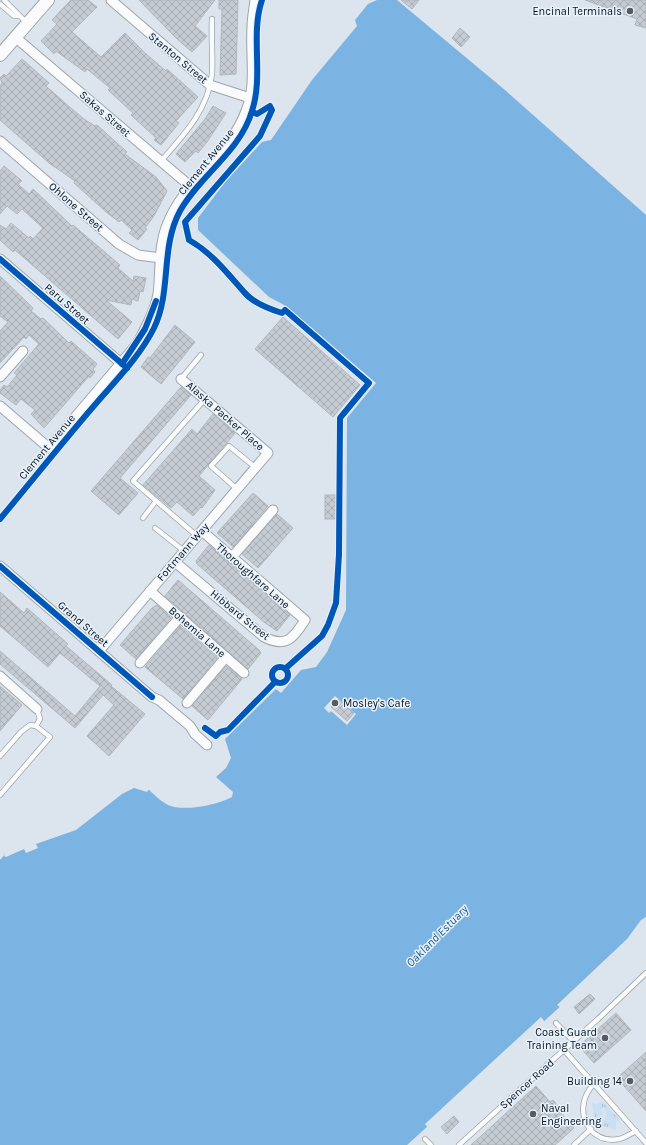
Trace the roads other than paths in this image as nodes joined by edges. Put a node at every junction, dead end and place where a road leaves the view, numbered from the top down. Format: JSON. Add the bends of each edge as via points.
{"nodes":[{"id":1,"x":4,"y":0,"type":"edge"},
{"id":2,"x":48,"y":0,"type":"edge"},
{"id":3,"x":111,"y":0,"type":"edge"},
{"id":4,"x":255,"y":0,"type":"edge"},
{"id":5,"x":0,"y":4,"type":"edge"},
{"id":6,"x":212,"y":19,"type":"dead end"},
{"id":7,"x":23,"y":20,"type":"junction"},
{"id":8,"x":15,"y":37,"type":"junction"},
{"id":9,"x":0,"y":54,"type":"edge"},
{"id":10,"x":210,"y":85,"type":"junction"},
{"id":11,"x":250,"y":98,"type":"junction"},
{"id":12,"x":0,"y":142,"type":"edge"},
{"id":13,"x":160,"y":161,"type":"junction"},
{"id":14,"x":190,"y":186,"type":"junction"},
{"id":15,"x":160,"y":258,"type":"junction"},
{"id":16,"x":1,"y":261,"type":"edge"},
{"id":17,"x":23,"y":351,"type":"dead end"},
{"id":18,"x":201,"y":355,"type":"dead end"},
{"id":19,"x":122,"y":364,"type":"junction"},
{"id":20,"x":0,"y":377,"type":"edge"},
{"id":21,"x":182,"y":379,"type":"joint"},
{"id":22,"x":205,"y":399,"type":"junction"},
{"id":23,"x":0,"y":406,"type":"edge"},
{"id":24,"x":268,"y":453,"type":"joint"},
{"id":25,"x":256,"y":468,"type":"junction"},
{"id":26,"x":237,"y":489,"type":"junction"},
{"id":27,"x":156,"y":502,"type":"junction"},
{"id":28,"x":273,"y":510,"type":"dead end"},
{"id":29,"x":143,"y":518,"type":"dead end"},
{"id":30,"x":155,"y":528,"type":"dead end"},
{"id":31,"x":199,"y":533,"type":"junction"},
{"id":32,"x":184,"y":551,"type":"junction"},
{"id":33,"x":232,"y":557,"type":"junction"},
{"id":34,"x":175,"y":562,"type":"junction"},
{"id":35,"x":0,"y":566,"type":"edge"},
{"id":36,"x":150,"y":591,"type":"junction"},
{"id":37,"x":180,"y":616,"type":"junction"},
{"id":38,"x":305,"y":620,"type":"joint"},
{"id":39,"x":99,"y":651,"type":"junction"},
{"id":40,"x":226,"y":657,"type":"junction"},
{"id":41,"x":140,"y":663,"type":"dead end"},
{"id":42,"x":244,"y":673,"type":"dead end"},
{"id":43,"x":0,"y":676,"type":"edge"},
{"id":44,"x":187,"y":703,"type":"dead end"},
{"id":45,"x":37,"y":709,"type":"joint"},
{"id":46,"x":36,"y":726,"type":"junction"},
{"id":47,"x":207,"y":745,"type":"dead end"},
{"id":48,"x":0,"y":756,"type":"edge"},
{"id":49,"x":0,"y":795,"type":"edge"},
{"id":50,"x":646,"y":973,"type":"edge"},
{"id":51,"x":556,"y":1023,"type":"dead end"},
{"id":52,"x":574,"y":1042,"type":"junction"},
{"id":53,"x":564,"y":1050,"type":"junction"},
{"id":54,"x":594,"y":1084,"type":"junction"},
{"id":55,"x":591,"y":1129,"type":"junction"},
{"id":56,"x":636,"y":1131,"type":"junction"},
{"id":57,"x":425,"y":1139,"type":"dead end"},
{"id":58,"x":646,"y":1143,"type":"edge"},
{"id":59,"x":431,"y":1145,"type":"edge"},
{"id":60,"x":459,"y":1145,"type":"edge"},
{"id":61,"x":574,"y":1145,"type":"edge"}],
"edges":[{"from":1,"to":7,"type":"lane"},
{"from":2,"to":7,"type":"street"},
{"from":3,"to":10,"type":"street","name":"Stanton Street"},
{"from":4,"to":11,"type":"street"},
{"from":5,"to":7,"type":"lane"},
{"from":6,"to":10,"type":"lane"},
{"from":7,"to":8,"type":"street"},
{"from":8,"to":9,"type":"street"},
{"from":8,"to":13,"type":"street","name":"Sakas Street"},
{"from":10,"to":11,"type":"street","name":"Stanton Street"},
{"from":10,"to":13,"type":"lane","via":[[198,114]]},
{"from":11,"to":14,"type":"street","via":[[239,127]]},
{"from":12,"to":15,"type":"street","name":"Ohlone Street","via":[[119,244],[138,255]]},
{"from":13,"to":14,"type":"street","name":"Sakas Street"},
{"from":14,"to":15,"type":"street","via":[[180,198],[166,225]]},
{"from":15,"to":19,"type":"street","via":[[154,309],[140,339]]},
{"from":16,"to":19,"type":"street","name":"Paru Street"},
{"from":17,"to":20,"type":"street"},
{"from":18,"to":21,"type":"lane"},
{"from":19,"to":23,"type":"street","via":[[49,448]]},
{"from":21,"to":22,"type":"street","name":"Alaska Packer Place"},
{"from":22,"to":24,"type":"street","name":"Alaska Packer Place"},
{"from":22,"to":27,"type":"lane","via":[[132,481]]},
{"from":24,"to":25,"type":"street","name":"Fortmann Way"},
{"from":25,"to":26,"type":"street","name":"Fortmann Way"},
{"from":25,"to":26,"type":"lane","via":[[229,446],[211,466]]},
{"from":26,"to":31,"type":"street","name":"Fortmann Way"},
{"from":27,"to":29,"type":"lane"},
{"from":27,"to":31,"type":"lane"},
{"from":28,"to":33,"type":"street"},
{"from":30,"to":32,"type":"lane"},
{"from":31,"to":32,"type":"street","name":"Fortmann Way"},
{"from":31,"to":33,"type":"street","name":"Thoroughfare Lane"},
{"from":32,"to":34,"type":"street","name":"Fortmann Way"},
{"from":33,"to":38,"type":"street","name":"Thoroughfare Lane"},
{"from":34,"to":36,"type":"street","name":"Fortmann Way"},
{"from":34,"to":38,"type":"street","name":"Hibbard Street","via":[[264,637],[275,642],[282,643],[290,638]]},
{"from":35,"to":39,"type":"street","name":"Grand Street"},
{"from":36,"to":37,"type":"street","name":"Bohemia Lane"},
{"from":36,"to":39,"type":"street","name":"Fortmann Way"},
{"from":37,"to":40,"type":"street","name":"Bohemia Lane"},
{"from":37,"to":41,"type":"street"},
{"from":39,"to":47,"type":"street","name":"Grand Street","via":[[190,726]]},
{"from":40,"to":42,"type":"street","name":"Bohemia Lane"},
{"from":40,"to":44,"type":"street"},
{"from":43,"to":45,"type":"street"},
{"from":45,"to":46,"type":"lane","via":[[40,719]]},
{"from":46,"to":48,"type":"lane","via":[[30,725],[21,732]]},
{"from":46,"to":49,"type":"lane","via":[[50,738]]},
{"from":50,"to":52,"type":"lane","name":"Spencer Road"},
{"from":51,"to":52,"type":"lane"},
{"from":52,"to":53,"type":"lane","name":"Spencer Road"},
{"from":53,"to":54,"type":"lane"},
{"from":53,"to":60,"type":"lane","name":"Spencer Road"},
{"from":54,"to":55,"type":"lane","via":[[587,1091],[582,1111]]},
{"from":54,"to":56,"type":"lane"},
{"from":55,"to":56,"type":"lane","via":[[599,1136],[618,1140]]},
{"from":55,"to":61,"type":"lane"},
{"from":56,"to":58,"type":"lane"},
{"from":57,"to":59,"type":"lane"}]}
